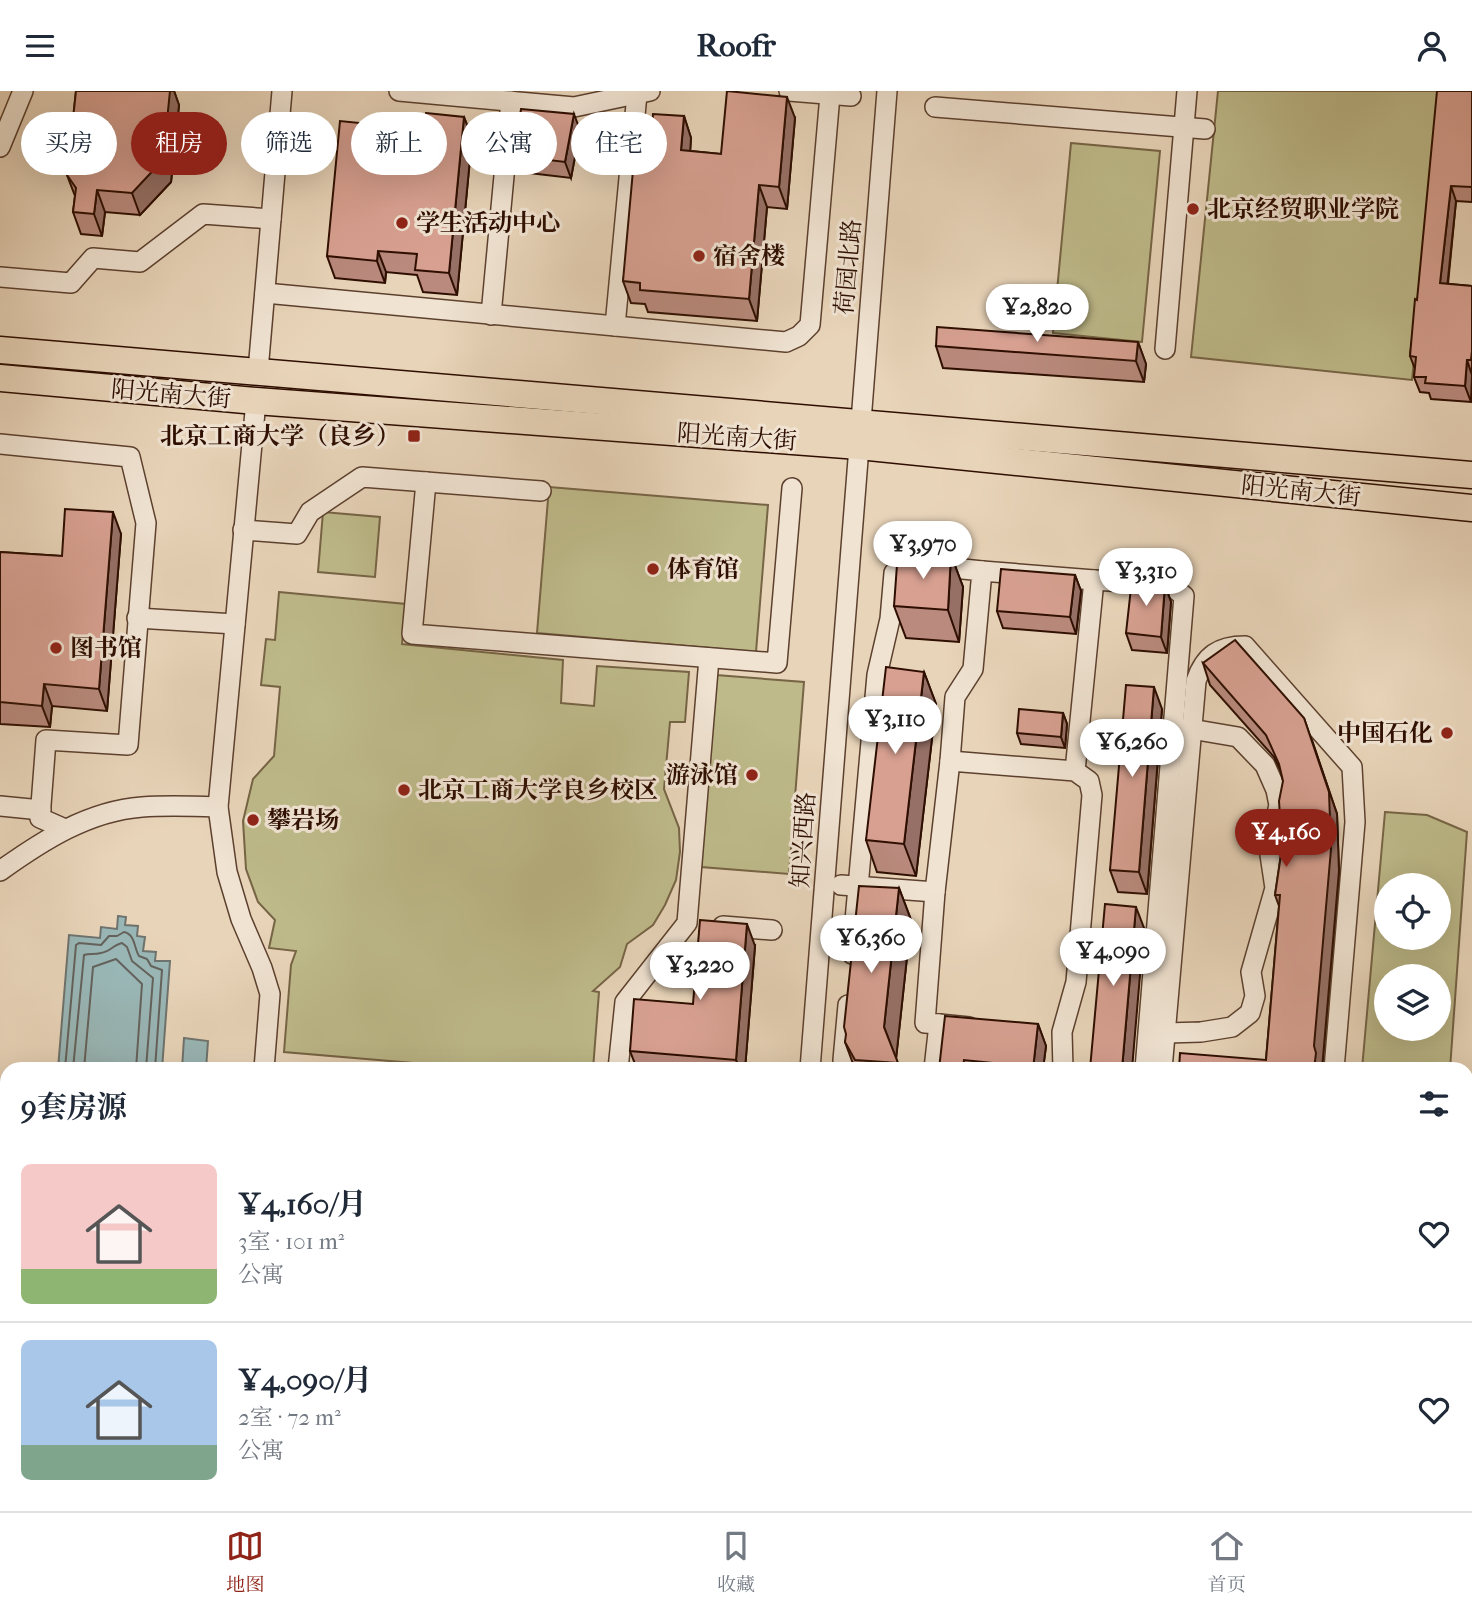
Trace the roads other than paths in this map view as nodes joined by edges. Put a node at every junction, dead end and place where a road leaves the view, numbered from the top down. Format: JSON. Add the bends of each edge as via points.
{"nodes":[{"id":1,"x":23,"y":91,"type":"edge"},
{"id":2,"x":282,"y":91,"type":"edge"},
{"id":3,"x":399,"y":91,"type":"edge"},
{"id":4,"x":789,"y":91,"type":"edge"},
{"id":5,"x":887,"y":91,"type":"edge"},
{"id":6,"x":1187,"y":91,"type":"edge"},
{"id":7,"x":644,"y":92,"type":"edge"},
{"id":8,"x":489,"y":95,"type":"edge"},
{"id":9,"x":830,"y":95,"type":"junction"},
{"id":10,"x":851,"y":96,"type":"dead end"},
{"id":11,"x":967,"y":100,"type":"edge"},
{"id":12,"x":511,"y":101,"type":"junction"},
{"id":13,"x":935,"y":107,"type":"dead end"},
{"id":14,"x":1195,"y":128,"type":"junction"},
{"id":15,"x":0,"y":147,"type":"edge"},
{"id":16,"x":271,"y":219,"type":"junction"},
{"id":17,"x":0,"y":277,"type":"edge"},
{"id":18,"x":265,"y":293,"type":"junction"},
{"id":19,"x":491,"y":315,"type":"junction"},
{"id":20,"x":615,"y":326,"type":"junction"},
{"id":21,"x":1165,"y":349,"type":"dead end"},
{"id":22,"x":0,"y":350,"type":"edge"},
{"id":23,"x":258,"y":371,"type":"junction"},
{"id":24,"x":0,"y":378,"type":"edge"},
{"id":25,"x":256,"y":401,"type":"junction"},
{"id":26,"x":860,"y":434,"type":"junction"},
{"id":27,"x":0,"y":444,"type":"edge"},
{"id":28,"x":1472,"y":475,"type":"edge"},
{"id":29,"x":426,"y":482,"type":"junction"},
{"id":30,"x":792,"y":488,"type":"dead end"},
{"id":31,"x":541,"y":491,"type":"dead end"},
{"id":32,"x":1472,"y":508,"type":"edge"},
{"id":33,"x":243,"y":530,"type":"junction"},
{"id":34,"x":982,"y":571,"type":"junction"},
{"id":35,"x":1094,"y":580,"type":"junction"},
{"id":36,"x":137,"y":618,"type":"junction"},
{"id":37,"x":235,"y":624,"type":"junction"},
{"id":38,"x":709,"y":658,"type":"junction"},
{"id":39,"x":1191,"y":729,"type":"junction"},
{"id":40,"x":950,"y":761,"type":"junction"},
{"id":41,"x":1075,"y":771,"type":"junction"},
{"id":42,"x":0,"y":807,"type":"edge"},
{"id":43,"x":218,"y":807,"type":"junction"},
{"id":44,"x":41,"y":810,"type":"junction"},
{"id":45,"x":65,"y":829,"type":"junction"},
{"id":46,"x":0,"y":871,"type":"edge"},
{"id":47,"x":850,"y":885,"type":"junction"},
{"id":48,"x":936,"y":892,"type":"junction"},
{"id":49,"x":687,"y":923,"type":"junction"},
{"id":50,"x":772,"y":930,"type":"dead end"},
{"id":51,"x":939,"y":1024,"type":"junction"},
{"id":52,"x":993,"y":1029,"type":"edge"},
{"id":53,"x":1166,"y":1033,"type":"junction"},
{"id":54,"x":265,"y":1062,"type":"edge"},
{"id":55,"x":619,"y":1062,"type":"edge"},
{"id":56,"x":811,"y":1062,"type":"edge"},
{"id":57,"x":844,"y":1062,"type":"edge"},
{"id":58,"x":935,"y":1062,"type":"edge"},
{"id":59,"x":1061,"y":1062,"type":"edge"},
{"id":60,"x":1146,"y":1062,"type":"edge"},
{"id":61,"x":1164,"y":1062,"type":"edge"},
{"id":62,"x":1335,"y":1062,"type":"edge"}],
"edges":[{"from":1,"to":15,"type":"street"},
{"from":2,"to":16,"type":"street"},
{"from":3,"to":8,"type":"street"},
{"from":4,"to":9,"type":"street"},
{"from":5,"to":26,"type":"street","name":"荷园北路"},
{"from":6,"to":14,"type":"street"},
{"from":7,"to":12,"type":"street","via":[[574,107]]},
{"from":7,"to":20,"type":"street"},
{"from":8,"to":12,"type":"street"},
{"from":9,"to":10,"type":"street"},
{"from":9,"to":20,"type":"street","via":[[810,325],[786,342]]},
{"from":11,"to":13,"type":"street"},
{"from":11,"to":14,"type":"street"},
{"from":12,"to":19,"type":"street"},
{"from":14,"to":21,"type":"street"},
{"from":16,"to":17,"type":"street","via":[[203,214],[140,262],[93,258],[71,283]]},
{"from":16,"to":18,"type":"street"},
{"from":18,"to":19,"type":"street"},
{"from":18,"to":23,"type":"street"},
{"from":19,"to":20,"type":"street"},
{"from":22,"to":23,"type":"main road","name":"阳光南大街"},
{"from":23,"to":26,"type":"main road","name":"阳光南大街"},
{"from":24,"to":25,"type":"main road","name":"阳光南大街"},
{"from":25,"to":26,"type":"main road","name":"阳光南大街"},
{"from":25,"to":33,"type":"street"},
{"from":26,"to":28,"type":"main road","name":"阳光南大街"},
{"from":26,"to":32,"type":"main road","name":"阳光南大街"},
{"from":26,"to":56,"type":"street","name":"知兴西路"},
{"from":27,"to":36,"type":"street","via":[[130,457],[146,523]]},
{"from":29,"to":31,"type":"street"},
{"from":29,"to":33,"type":"street","via":[[362,477],[310,512],[297,534]]},
{"from":29,"to":38,"type":"street","via":[[412,634]]},
{"from":30,"to":38,"type":"street","via":[[776,663]]},
{"from":33,"to":37,"type":"street"},
{"from":34,"to":35,"type":"street"},
{"from":34,"to":40,"type":"street","via":[[973,669],[955,697]]},
{"from":34,"to":47,"type":"street","via":[[906,563],[894,573]]},
{"from":35,"to":41,"type":"street"},
{"from":35,"to":60,"type":"street","via":[[1170,585],[1184,597]]},
{"from":36,"to":37,"type":"street"},
{"from":36,"to":44,"type":"street","via":[[128,745],[46,740]]},
{"from":37,"to":43,"type":"street"},
{"from":38,"to":49,"type":"street"},
{"from":39,"to":53,"type":"street"},
{"from":39,"to":53,"type":"street","via":[[1238,737],[1265,765],[1279,805],[1269,848],[1275,888],[1251,972],[1255,996],[1250,1013],[1232,1027]]},
{"from":39,"to":62,"type":"street","via":[[1201,666],[1228,646],[1245,646],[1352,767],[1355,822]]},
{"from":40,"to":41,"type":"street"},
{"from":40,"to":48,"type":"street"},
{"from":41,"to":59,"type":"street","via":[[1089,781],[1091,795],[1076,982],[1055,1034]]},
{"from":42,"to":44,"type":"street"},
{"from":43,"to":45,"type":"street","via":[[140,807]]},
{"from":43,"to":54,"type":"street","via":[[227,873],[270,994]]},
{"from":44,"to":45,"type":"street","via":[[40,818]]},
{"from":45,"to":46,"type":"street"},
{"from":47,"to":48,"type":"street"},
{"from":47,"to":57,"type":"street"},
{"from":48,"to":51,"type":"street","via":[[925,1023]]},
{"from":49,"to":50,"type":"street"},
{"from":49,"to":55,"type":"street","via":[[625,1002]]},
{"from":51,"to":52,"type":"street"},
{"from":51,"to":58,"type":"street"},
{"from":53,"to":61,"type":"street"}]}
